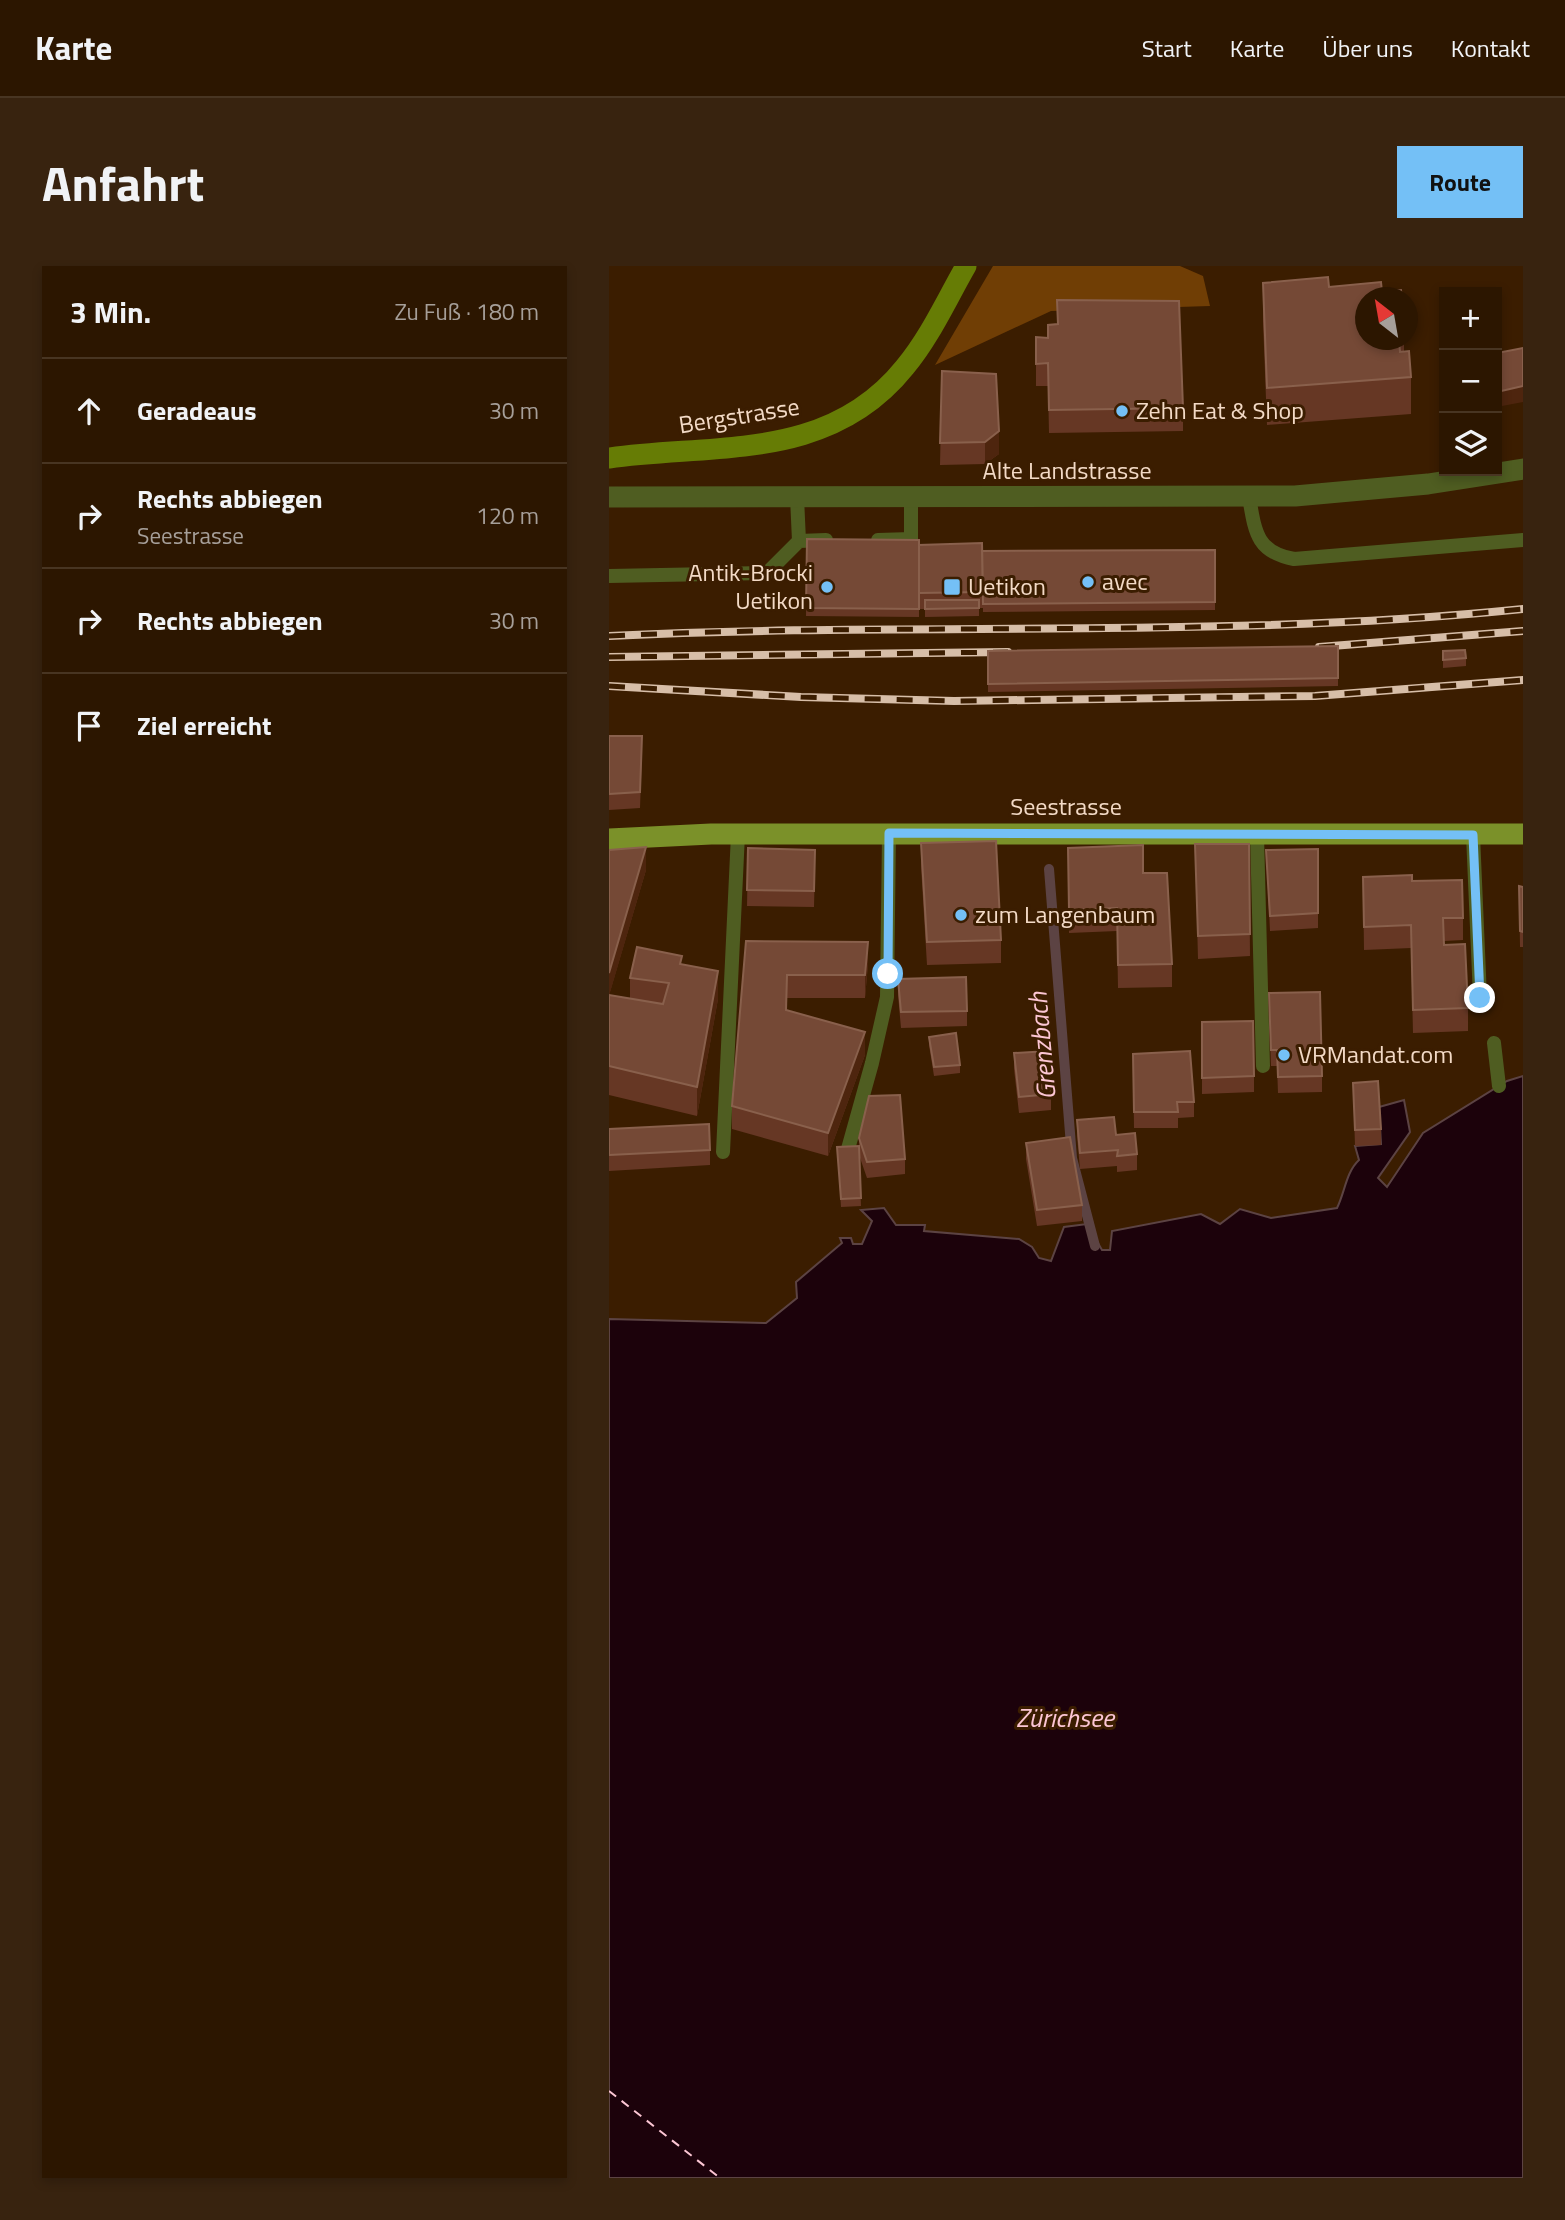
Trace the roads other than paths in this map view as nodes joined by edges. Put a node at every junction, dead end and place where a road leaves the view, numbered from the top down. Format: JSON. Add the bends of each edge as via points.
{"nodes":[{"id":1,"x":966,"y":266,"type":"edge"},
{"id":2,"x":609,"y":458,"type":"edge"},
{"id":3,"x":1523,"y":469,"type":"edge"},
{"id":4,"x":609,"y":497,"type":"edge"},
{"id":5,"x":911,"y":497,"type":"junction"},
{"id":6,"x":1249,"y":497,"type":"junction"},
{"id":7,"x":797,"y":498,"type":"junction"},
{"id":8,"x":837,"y":540,"type":"edge"},
{"id":9,"x":862,"y":540,"type":"edge"},
{"id":10,"x":1523,"y":540,"type":"edge"},
{"id":11,"x":799,"y":541,"type":"junction"},
{"id":12,"x":609,"y":576,"type":"edge"},
{"id":13,"x":889,"y":833,"type":"junction"},
{"id":14,"x":738,"y":834,"type":"junction"},
{"id":15,"x":1523,"y":834,"type":"edge"},
{"id":16,"x":1257,"y":835,"type":"junction"},
{"id":17,"x":1473,"y":835,"type":"junction"},
{"id":18,"x":609,"y":839,"type":"edge"},
{"id":19,"x":1474,"y":998,"type":"dead end"},
{"id":20,"x":1494,"y":1043,"type":"dead end"},
{"id":21,"x":1263,"y":1066,"type":"dead end"},
{"id":22,"x":1499,"y":1086,"type":"dead end"},
{"id":23,"x":848,"y":1149,"type":"edge"},
{"id":24,"x":723,"y":1152,"type":"dead end"}],
"edges":[{"from":1,"to":2,"type":"street","name":"Bergstrasse","via":[[907,365],[859,410],[801,437]]},
{"from":3,"to":6,"type":"street","name":"Alte Landstrasse","via":[[1380,489]]},
{"from":4,"to":7,"type":"street","name":"Alte Landstrasse"},
{"from":5,"to":6,"type":"street","name":"Alte Landstrasse"},
{"from":5,"to":7,"type":"street","name":"Alte Landstrasse"},
{"from":5,"to":9,"type":"lane","via":[[911,539]]},
{"from":6,"to":10,"type":"lane","via":[[1261,543],[1269,551],[1294,559]]},
{"from":7,"to":11,"type":"lane"},
{"from":8,"to":11,"type":"lane"},
{"from":11,"to":12,"type":"lane","via":[[767,573]]},
{"from":13,"to":14,"type":"main road","name":"Seestrasse"},
{"from":13,"to":16,"type":"main road","name":"Seestrasse"},
{"from":13,"to":23,"type":"lane","via":[[887,998]]},
{"from":14,"to":18,"type":"main road","name":"Seestrasse"},
{"from":14,"to":24,"type":"lane"},
{"from":15,"to":17,"type":"main road","name":"Seestrasse"},
{"from":16,"to":17,"type":"main road","name":"Seestrasse"},
{"from":16,"to":21,"type":"lane"},
{"from":17,"to":19,"type":"lane","via":[[1480,998]]},
{"from":20,"to":22,"type":"lane"}]}
